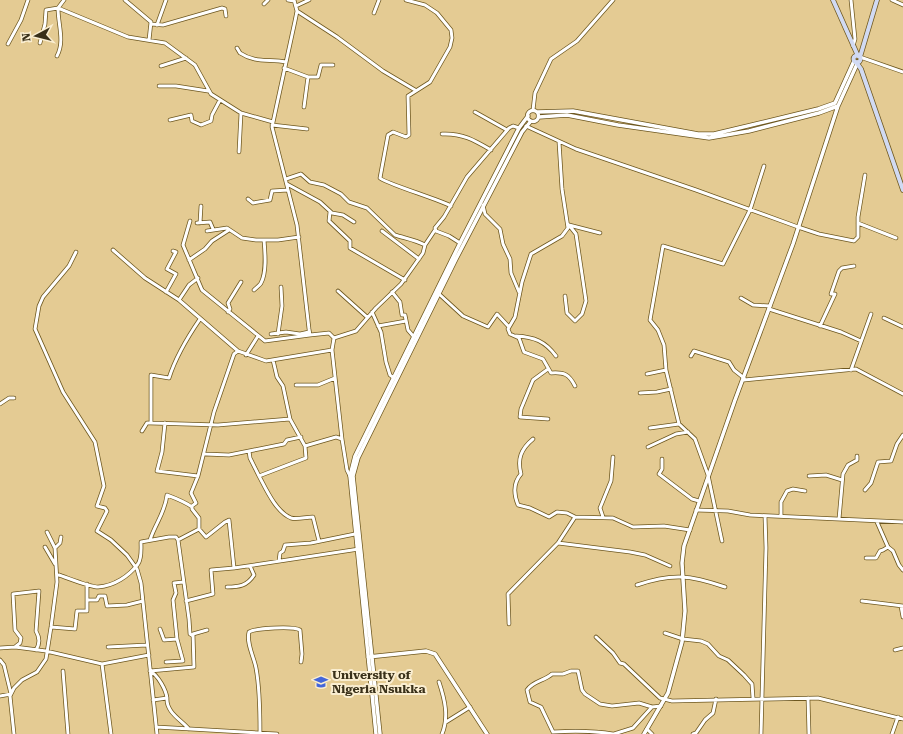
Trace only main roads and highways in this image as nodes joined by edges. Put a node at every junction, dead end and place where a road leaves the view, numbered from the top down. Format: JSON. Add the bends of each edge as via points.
{"nodes":[{"id":1,"x":833,"y":0,"type":"edge"},
{"id":2,"x":877,"y":0,"type":"edge"},
{"id":3,"x":857,"y":59,"type":"junction"},
{"id":4,"x":903,"y":190,"type":"edge"}],
"edges":[{"from":1,"to":3,"type":"main road"},
{"from":2,"to":3,"type":"main road"},
{"from":3,"to":4,"type":"main road"}]}
